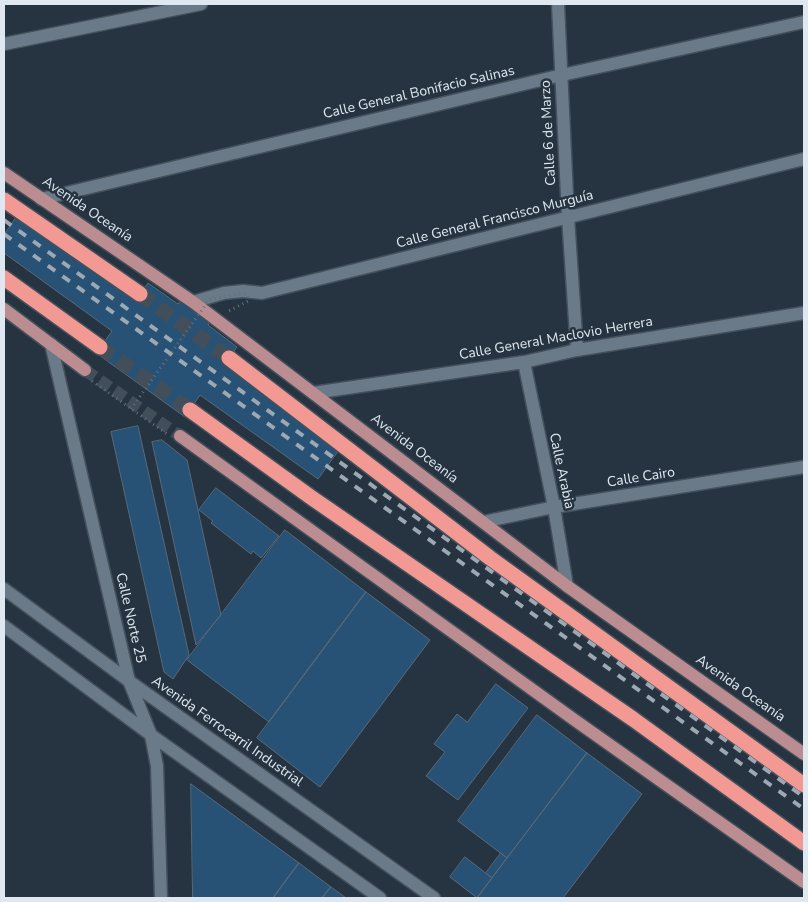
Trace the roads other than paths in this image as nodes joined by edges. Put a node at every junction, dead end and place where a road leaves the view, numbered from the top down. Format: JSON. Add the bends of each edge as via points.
{"nodes":[{"id":1,"x":202,"y":4,"type":"edge"},
{"id":2,"x":558,"y":4,"type":"edge"},
{"id":3,"x":804,"y":22,"type":"edge"},
{"id":4,"x":4,"y":44,"type":"edge"},
{"id":5,"x":562,"y":75,"type":"junction"},
{"id":6,"x":804,"y":159,"type":"edge"},
{"id":7,"x":4,"y":173,"type":"edge"},
{"id":8,"x":41,"y":199,"type":"junction"},
{"id":9,"x":4,"y":200,"type":"edge"},
{"id":10,"x":568,"y":217,"type":"junction"},
{"id":11,"x":4,"y":278,"type":"edge"},
{"id":12,"x":140,"y":294,"type":"tunnel mouth"},
{"id":13,"x":193,"y":302,"type":"junction"},
{"id":14,"x":4,"y":309,"type":"edge"},
{"id":15,"x":804,"y":313,"type":"edge"},
{"id":16,"x":51,"y":344,"type":"junction"},
{"id":17,"x":100,"y":347,"type":"tunnel mouth"},
{"id":18,"x":577,"y":350,"type":"junction"},
{"id":19,"x":229,"y":358,"type":"tunnel mouth"},
{"id":20,"x":524,"y":362,"type":"junction"},
{"id":21,"x":87,"y":374,"type":"tunnel mouth"},
{"id":22,"x":313,"y":393,"type":"junction"},
{"id":23,"x":190,"y":410,"type":"tunnel mouth"},
{"id":24,"x":175,"y":436,"type":"tunnel mouth"},
{"id":25,"x":804,"y":467,"type":"edge"},
{"id":26,"x":554,"y":507,"type":"junction"},
{"id":27,"x":483,"y":522,"type":"junction"},
{"id":28,"x":567,"y":586,"type":"junction"},
{"id":29,"x":4,"y":589,"type":"edge"},
{"id":30,"x":4,"y":626,"type":"edge"},
{"id":31,"x":129,"y":681,"type":"junction"},
{"id":32,"x":152,"y":735,"type":"junction"},
{"id":33,"x":804,"y":754,"type":"edge"},
{"id":34,"x":804,"y":785,"type":"edge"},
{"id":35,"x":804,"y":843,"type":"edge"},
{"id":36,"x":804,"y":882,"type":"edge"},
{"id":37,"x":161,"y":898,"type":"edge"},
{"id":38,"x":380,"y":898,"type":"edge"},
{"id":39,"x":434,"y":898,"type":"edge"}],
"edges":[{"from":1,"to":4,"type":"street"},
{"from":2,"to":5,"type":"street","name":"Calle 6 de Marzo"},
{"from":3,"to":5,"type":"street","name":"Calle General Bonifacio Salinas"},
{"from":5,"to":8,"type":"street","name":"Calle General Bonifacio Salinas"},
{"from":5,"to":10,"type":"street","name":"Calle 6 de Marzo"},
{"from":6,"to":10,"type":"street","name":"Calle General Francisco Murguía"},
{"from":7,"to":8,"type":"main road","name":"Avenida Oceanía"},
{"from":8,"to":13,"type":"main road","name":"Avenida Oceanía"},
{"from":9,"to":12,"type":"highway"},
{"from":10,"to":13,"type":"street","name":"Calle General Francisco Murguía","via":[[262,293],[243,290]]},
{"from":10,"to":18,"type":"street","name":"Calle 6 de Marzo"},
{"from":11,"to":17,"type":"highway"},
{"from":13,"to":22,"type":"main road","name":"Avenida Oceanía"},
{"from":14,"to":16,"type":"main road"},
{"from":15,"to":18,"type":"street","name":"Calle General Maclovio Herrera"},
{"from":16,"to":21,"type":"main road"},
{"from":16,"to":31,"type":"street","name":"Calle Norte 25"},
{"from":18,"to":20,"type":"street","name":"Calle General Maclovio Herrera"},
{"from":19,"to":34,"type":"highway","via":[[490,558]]},
{"from":20,"to":22,"type":"street","name":"Calle General Maclovio Herrera"},
{"from":20,"to":26,"type":"street","name":"Calle Arabia"},
{"from":22,"to":27,"type":"main road","name":"Avenida Oceanía"},
{"from":23,"to":35,"type":"highway"},
{"from":24,"to":36,"type":"main road"},
{"from":25,"to":26,"type":"street","name":"Calle Cairo"},
{"from":26,"to":27,"type":"street","name":"Calle Cairo"},
{"from":26,"to":28,"type":"street","name":"Calle Arabia"},
{"from":27,"to":28,"type":"main road","name":"Avenida Oceanía"},
{"from":28,"to":33,"type":"main road","name":"Avenida Oceanía"},
{"from":29,"to":31,"type":"street","name":"Avenida Ferrocarril Industrial"},
{"from":30,"to":32,"type":"street"},
{"from":31,"to":32,"type":"street","name":"Calle Norte 25"},
{"from":31,"to":39,"type":"street","name":"Avenida Ferrocarril Industrial"},
{"from":32,"to":37,"type":"street","name":"Calle Norte 25","via":[[157,774]]},
{"from":32,"to":38,"type":"street"}]}
